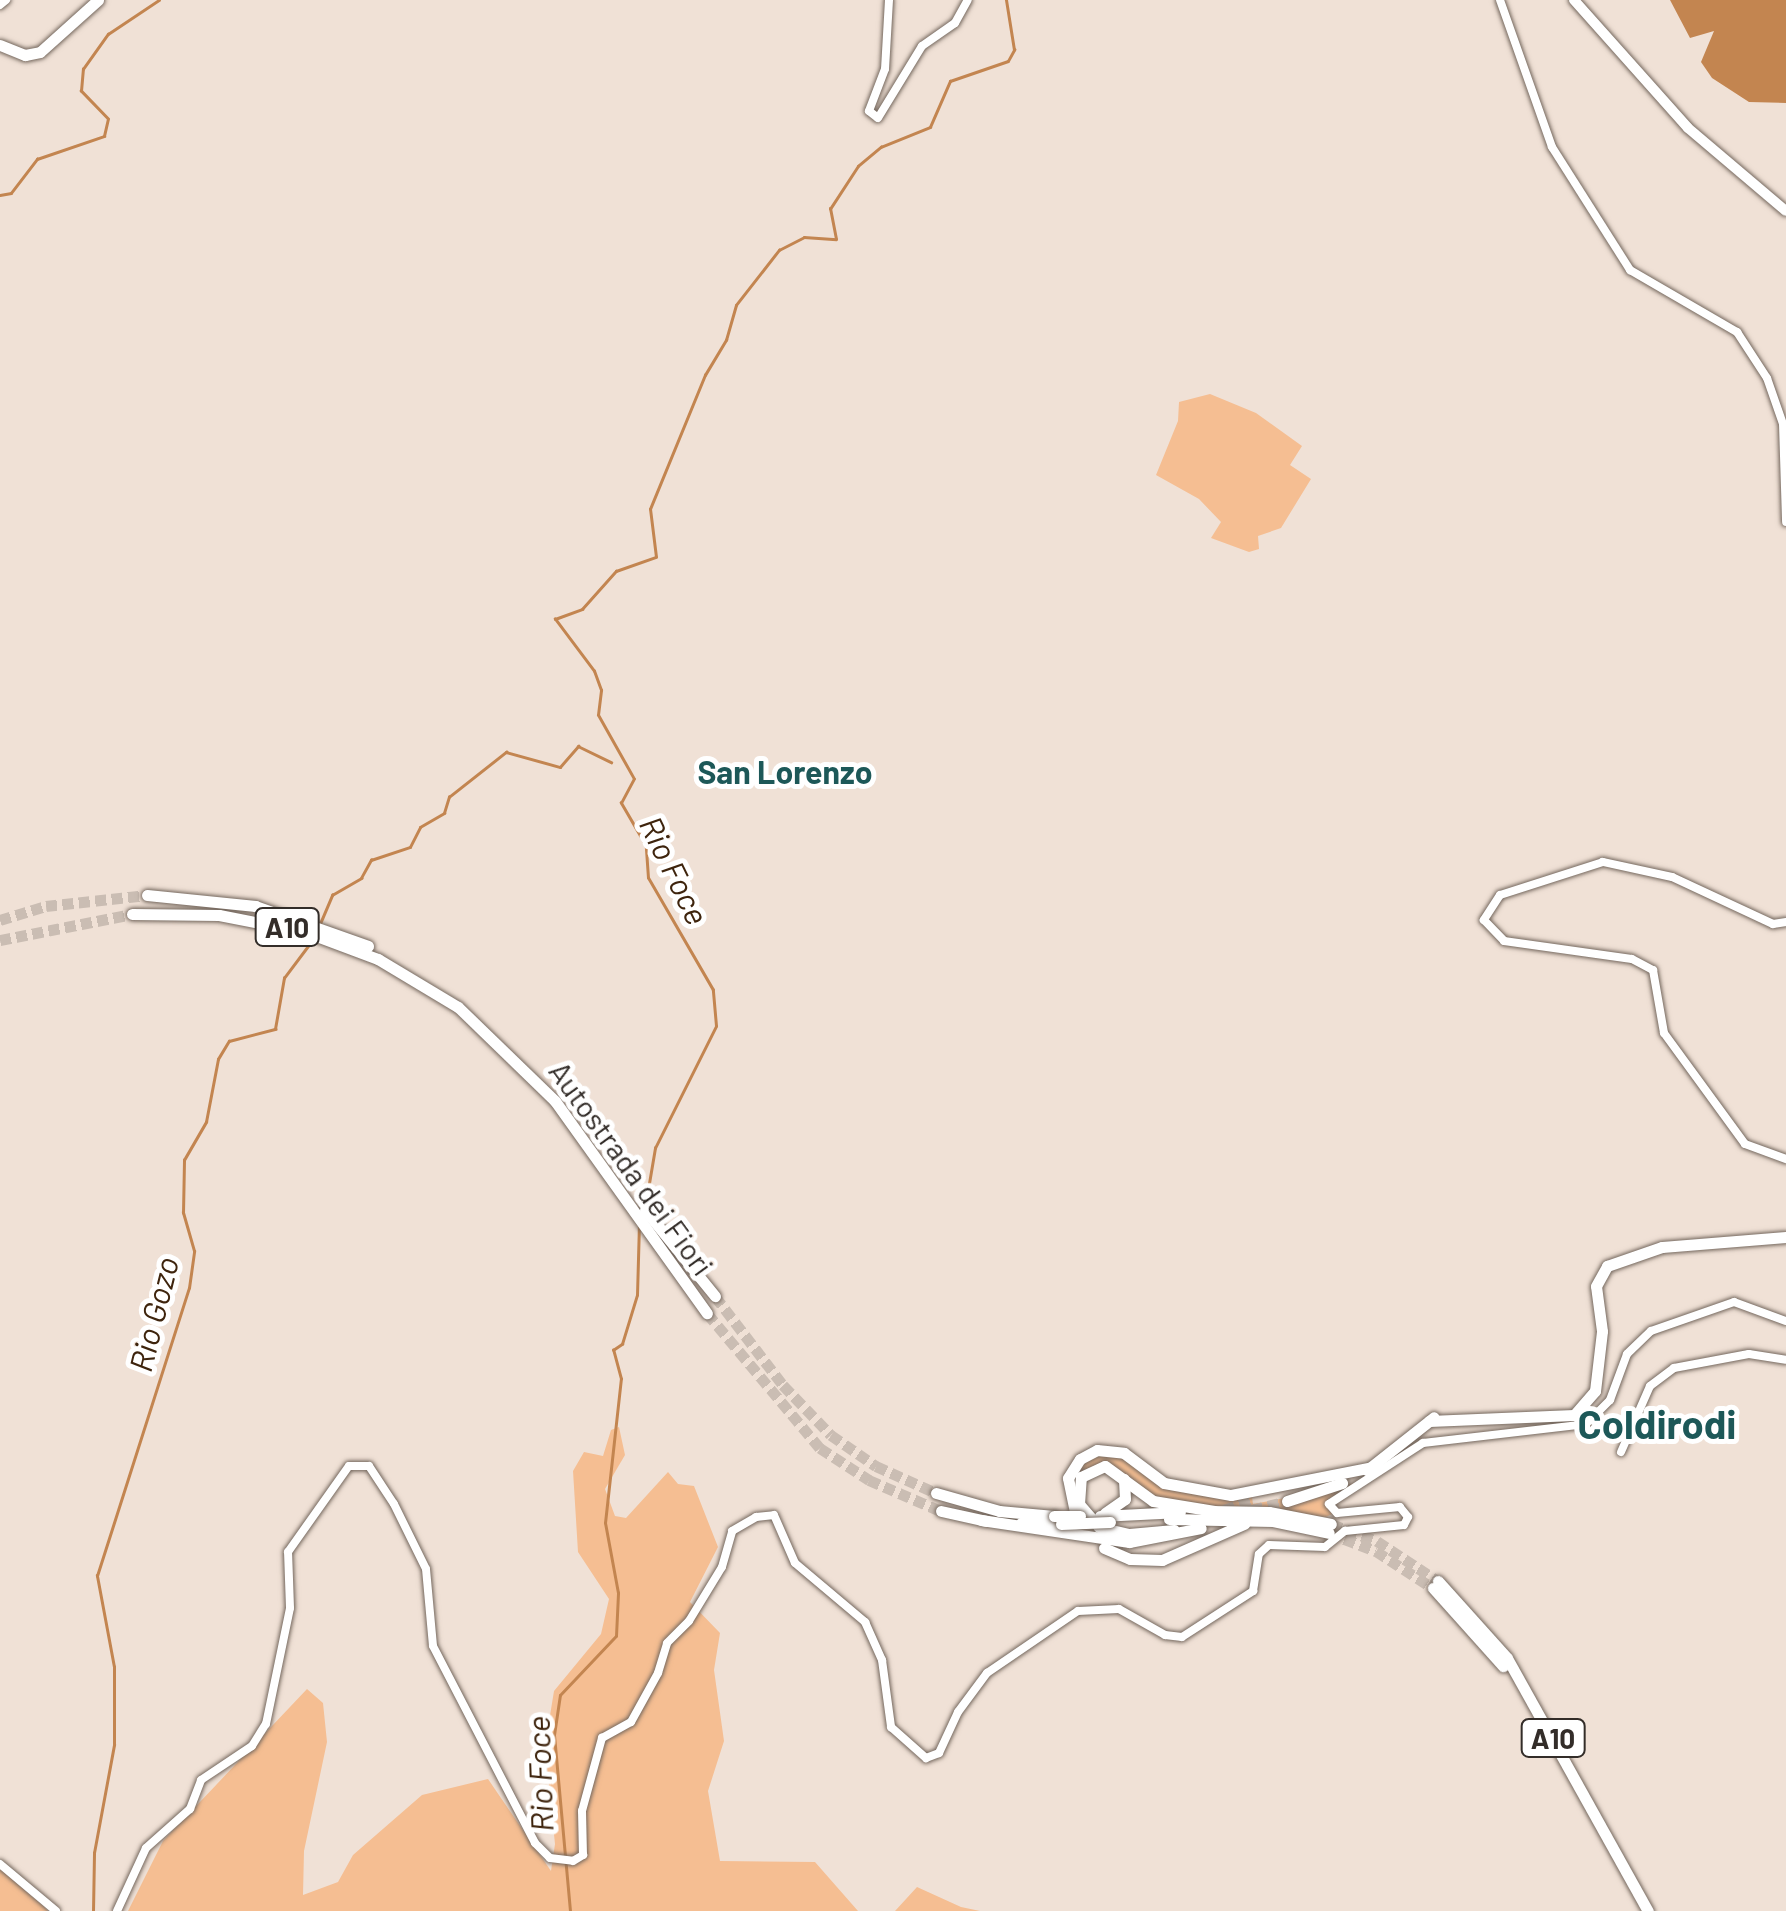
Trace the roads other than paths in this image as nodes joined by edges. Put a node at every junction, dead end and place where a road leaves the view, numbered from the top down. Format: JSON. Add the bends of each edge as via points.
{"nodes":[{"id":1,"x":6,"y":0,"type":"edge"},
{"id":2,"x":98,"y":0,"type":"edge"},
{"id":3,"x":889,"y":0,"type":"edge"},
{"id":4,"x":968,"y":0,"type":"edge"},
{"id":5,"x":1500,"y":0,"type":"edge"},
{"id":6,"x":1574,"y":0,"type":"edge"},
{"id":7,"x":0,"y":5,"type":"edge"},
{"id":8,"x":0,"y":44,"type":"edge"},
{"id":9,"x":1786,"y":211,"type":"edge"},
{"id":10,"x":1786,"y":522,"type":"edge"},
{"id":11,"x":146,"y":896,"type":"tunnel mouth"},
{"id":12,"x":132,"y":914,"type":"tunnel mouth"},
{"id":13,"x":1786,"y":922,"type":"edge"},
{"id":14,"x":431,"y":984,"type":"junction"},
{"id":15,"x":580,"y":1128,"type":"junction"},
{"id":16,"x":1786,"y":1159,"type":"edge"},
{"id":17,"x":1786,"y":1237,"type":"edge"},
{"id":18,"x":715,"y":1296,"type":"tunnel mouth"},
{"id":19,"x":707,"y":1313,"type":"tunnel mouth"},
{"id":20,"x":1786,"y":1320,"type":"edge"},
{"id":21,"x":1786,"y":1360,"type":"edge"},
{"id":22,"x":1621,"y":1452,"type":"dead end"},
{"id":23,"x":1373,"y":1467,"type":"junction"},
{"id":24,"x":1124,"y":1479,"type":"junction"},
{"id":25,"x":1342,"y":1483,"type":"junction"},
{"id":26,"x":936,"y":1493,"type":"tunnel mouth"},
{"id":27,"x":1252,"y":1501,"type":"tunnel mouth"},
{"id":28,"x":1287,"y":1501,"type":"tunnel mouth"},
{"id":29,"x":941,"y":1510,"type":"tunnel mouth"},
{"id":30,"x":1214,"y":1511,"type":"junction"},
{"id":31,"x":1105,"y":1519,"type":"junction"},
{"id":32,"x":981,"y":1520,"type":"junction"},
{"id":33,"x":1058,"y":1520,"type":"junction"},
{"id":34,"x":1273,"y":1522,"type":"junction"},
{"id":35,"x":1085,"y":1523,"type":"junction"},
{"id":36,"x":1200,"y":1528,"type":"dead end"},
{"id":37,"x":1174,"y":1530,"type":"dead end"},
{"id":38,"x":1104,"y":1548,"type":"dead end"},
{"id":39,"x":1436,"y":1584,"type":"tunnel mouth"},
{"id":40,"x":0,"y":1864,"type":"edge"},
{"id":41,"x":56,"y":1911,"type":"edge"},
{"id":42,"x":118,"y":1911,"type":"edge"},
{"id":43,"x":1644,"y":1911,"type":"edge"}],
"edges":[{"from":1,"to":7,"type":"main road"},
{"from":2,"to":8,"type":"highway","via":[[40,52],[25,55]]},
{"from":3,"to":4,"type":"main road","via":[[885,69],[869,110],[878,118],[922,46],[955,23]]},
{"from":5,"to":10,"type":"main road","via":[[1552,147],[1630,270],[1737,332],[1768,378],[1782,424]]},
{"from":6,"to":9,"type":"main road","via":[[1690,130]]},
{"from":11,"to":14,"type":"highway","name":"Autostrada dei Fiori","number":"A10","via":[[278,912],[354,940]]},
{"from":12,"to":14,"type":"highway","name":"Autostrada dei Fiori","number":"A10","via":[[277,924],[358,950]]},
{"from":13,"to":16,"type":"main road","via":[[1773,924],[1672,877],[1602,862],[1500,895],[1484,920],[1504,941],[1632,959],[1653,970],[1662,1027],[1674,1047],[1745,1144]]},
{"from":14,"to":15,"type":"highway","name":"Autostrada dei Fiori","number":"A10","via":[[512,1044]]},
{"from":15,"to":18,"type":"highway","name":"Autostrada dei Fiori","number":"A10"},
{"from":15,"to":19,"type":"highway","name":"Autostrada dei Fiori","number":"A10"},
{"from":17,"to":23,"type":"highway","via":[[1662,1247],[1607,1266],[1596,1286],[1602,1338],[1593,1397],[1569,1416],[1521,1418],[1487,1408],[1442,1413]]},
{"from":20,"to":42,"type":"main road","via":[[1734,1302],[1651,1332],[1626,1354],[1610,1400],[1586,1424],[1423,1443],[1329,1504],[1337,1512],[1400,1507],[1408,1517],[1404,1526],[1345,1531],[1325,1547],[1269,1545],[1259,1554],[1254,1591],[1182,1637],[1165,1635],[1119,1609],[1078,1611],[987,1673],[939,1753],[926,1758],[892,1727],[882,1660],[865,1622],[795,1562],[774,1515],[756,1516],[732,1531],[722,1567],[689,1621],[666,1643],[631,1722],[602,1738],[582,1811],[583,1855],[573,1861],[542,1852],[483,1748],[465,1698],[432,1646],[426,1569],[376,1472],[356,1464],[330,1486],[288,1552],[290,1608],[266,1724],[252,1746],[202,1780],[190,1809],[157,1835]]},
{"from":21,"to":22,"type":"main road","via":[[1748,1354],[1674,1368],[1650,1386]]},
{"from":23,"to":25,"type":"highway"},
{"from":23,"to":35,"type":"highway","via":[[1231,1494],[1164,1483],[1124,1453],[1097,1450],[1075,1464],[1066,1485],[1074,1517]]},
{"from":24,"to":30,"type":"highway","via":[[1160,1504]]},
{"from":24,"to":31,"type":"highway","via":[[1122,1503]]},
{"from":24,"to":37,"type":"highway","via":[[1105,1466],[1080,1477],[1076,1494],[1088,1518],[1118,1532]]},
{"from":25,"to":27,"type":"highway"},
{"from":25,"to":28,"type":"highway"},
{"from":26,"to":33,"type":"highway"},
{"from":29,"to":32,"type":"highway"},
{"from":30,"to":31,"type":"highway"},
{"from":30,"to":34,"type":"highway","via":[[1330,1529]]},
{"from":31,"to":33,"type":"highway","bridge":true},
{"from":31,"to":34,"type":"highway"},
{"from":31,"to":35,"type":"highway","bridge":true},
{"from":32,"to":33,"type":"highway"},
{"from":32,"to":36,"type":"highway","via":[[1129,1542]]},
{"from":33,"to":35,"type":"highway","bridge":true},
{"from":34,"to":38,"type":"highway","via":[[1233,1526],[1162,1560],[1130,1559]]},
{"from":39,"to":43,"type":"highway","number":"A10","via":[[1507,1671]]},
{"from":40,"to":41,"type":"main road"}]}
